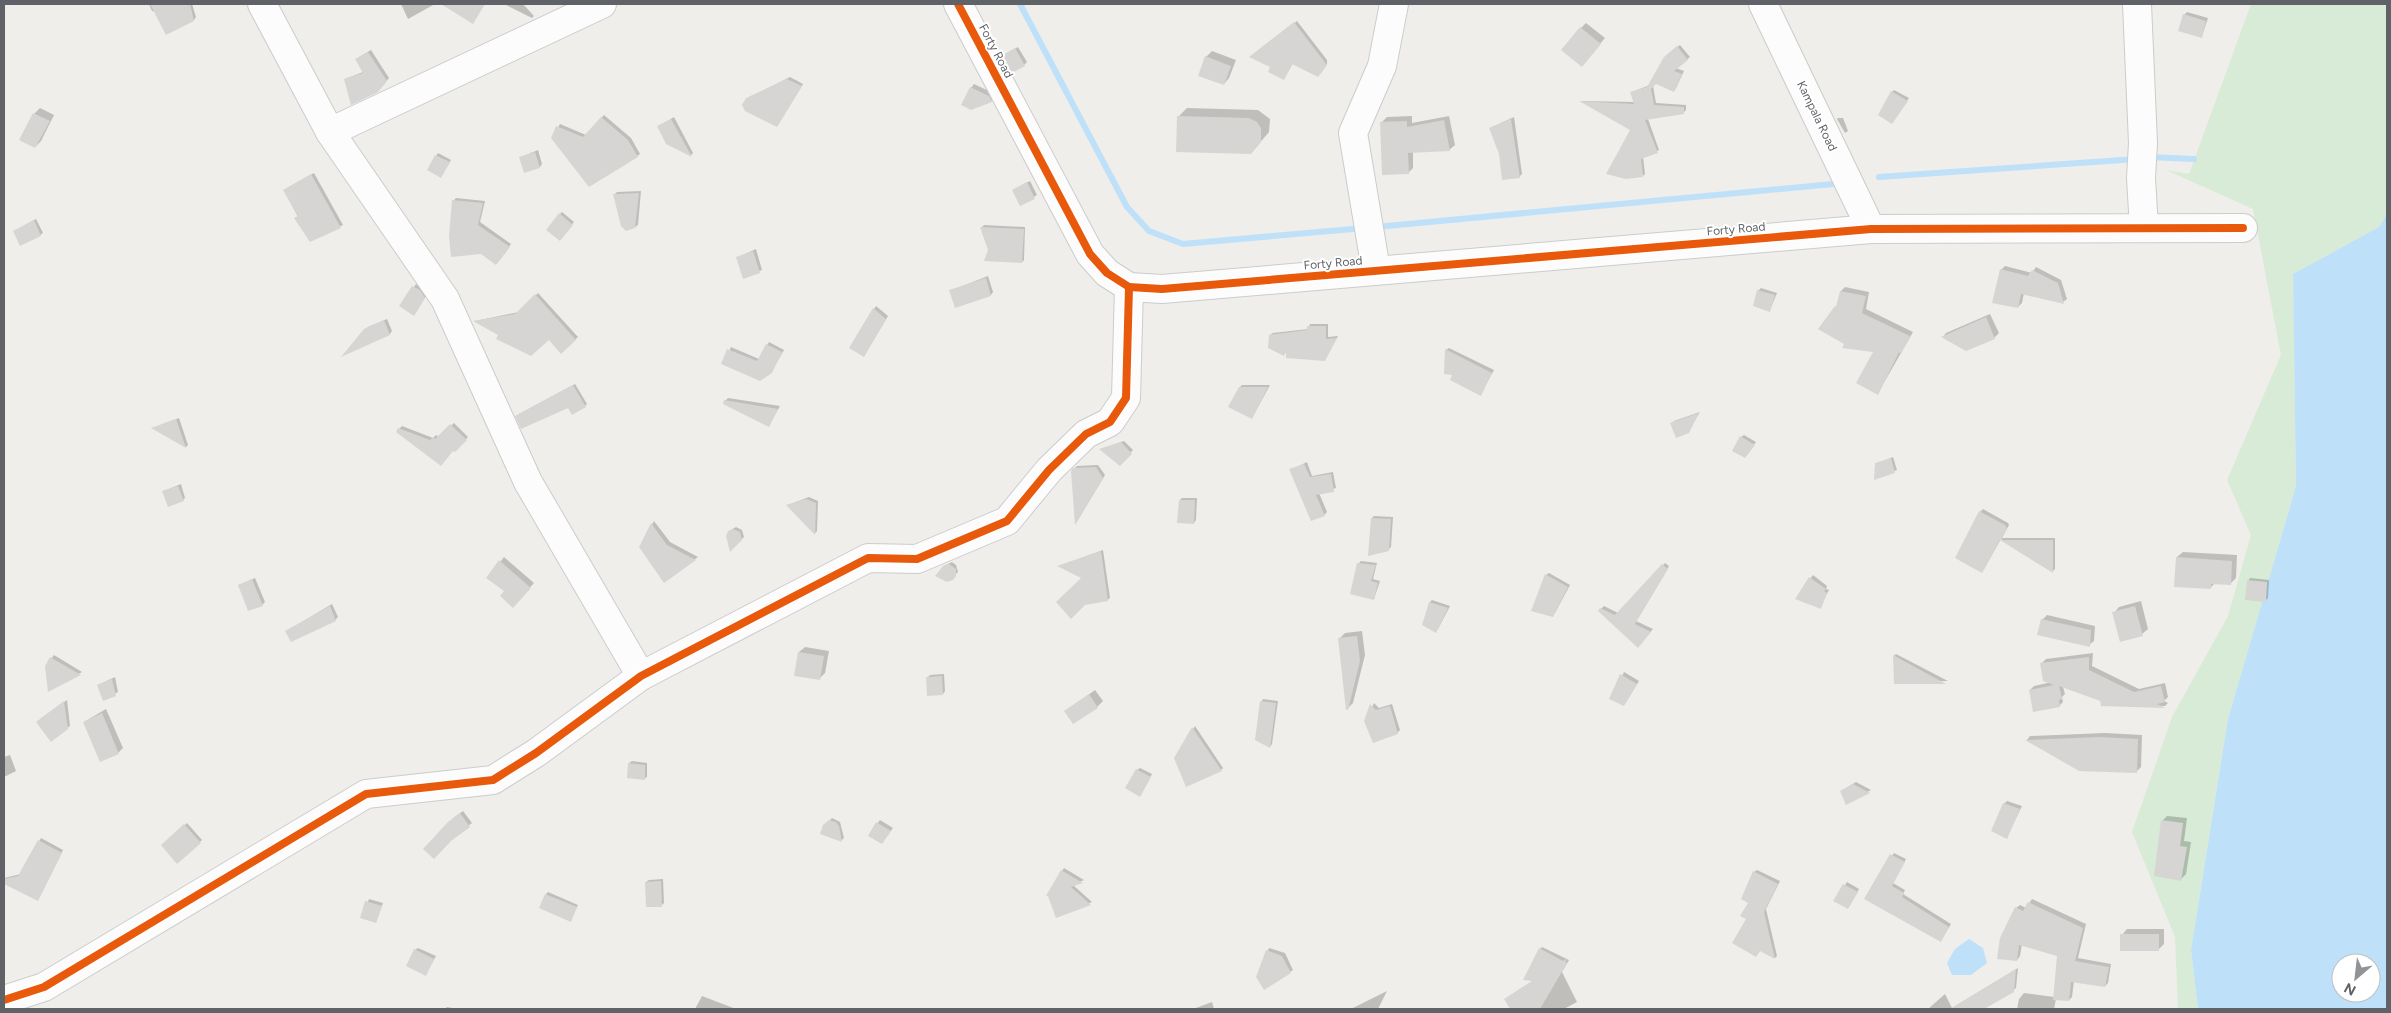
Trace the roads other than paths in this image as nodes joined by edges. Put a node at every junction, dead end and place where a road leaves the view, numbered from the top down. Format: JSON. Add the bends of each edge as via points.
{"nodes":[{"id":1,"x":262,"y":4,"type":"edge"},
{"id":2,"x":602,"y":4,"type":"edge"},
{"id":3,"x":958,"y":4,"type":"edge"},
{"id":4,"x":1394,"y":4,"type":"edge"},
{"id":5,"x":1763,"y":4,"type":"edge"},
{"id":6,"x":2137,"y":4,"type":"edge"},
{"id":7,"x":330,"y":132,"type":"junction"},
{"id":8,"x":2144,"y":228,"type":"junction"},
{"id":9,"x":2243,"y":228,"type":"dead end"},
{"id":10,"x":1871,"y":229,"type":"junction"},
{"id":11,"x":1376,"y":270,"type":"junction"},
{"id":12,"x":1129,"y":287,"type":"junction"},
{"id":13,"x":641,"y":676,"type":"junction"},
{"id":14,"x":4,"y":1000,"type":"edge"}],
"edges":[{"from":1,"to":7,"type":"street"},
{"from":2,"to":7,"type":"street"},
{"from":3,"to":12,"type":"street","name":"Forty Road","via":[[1090,254],[1107,273]]},
{"from":4,"to":11,"type":"street","via":[[1382,66],[1353,133]]},
{"from":5,"to":10,"type":"street","name":"Kampala Road"},
{"from":6,"to":8,"type":"street"},
{"from":7,"to":13,"type":"street","via":[[445,299],[528,482]]},
{"from":8,"to":9,"type":"street","name":"Forty Road"},
{"from":8,"to":10,"type":"street","name":"Forty Road"},
{"from":10,"to":11,"type":"street","name":"Forty Road"},
{"from":11,"to":12,"type":"street","name":"Forty Road","via":[[1162,289]]},
{"from":12,"to":13,"type":"street","via":[[1126,398],[1110,422],[1086,434],[1049,470],[1007,521],[916,559],[868,558]]},
{"from":13,"to":14,"type":"street","via":[[493,780],[366,794],[44,988]]}]}
